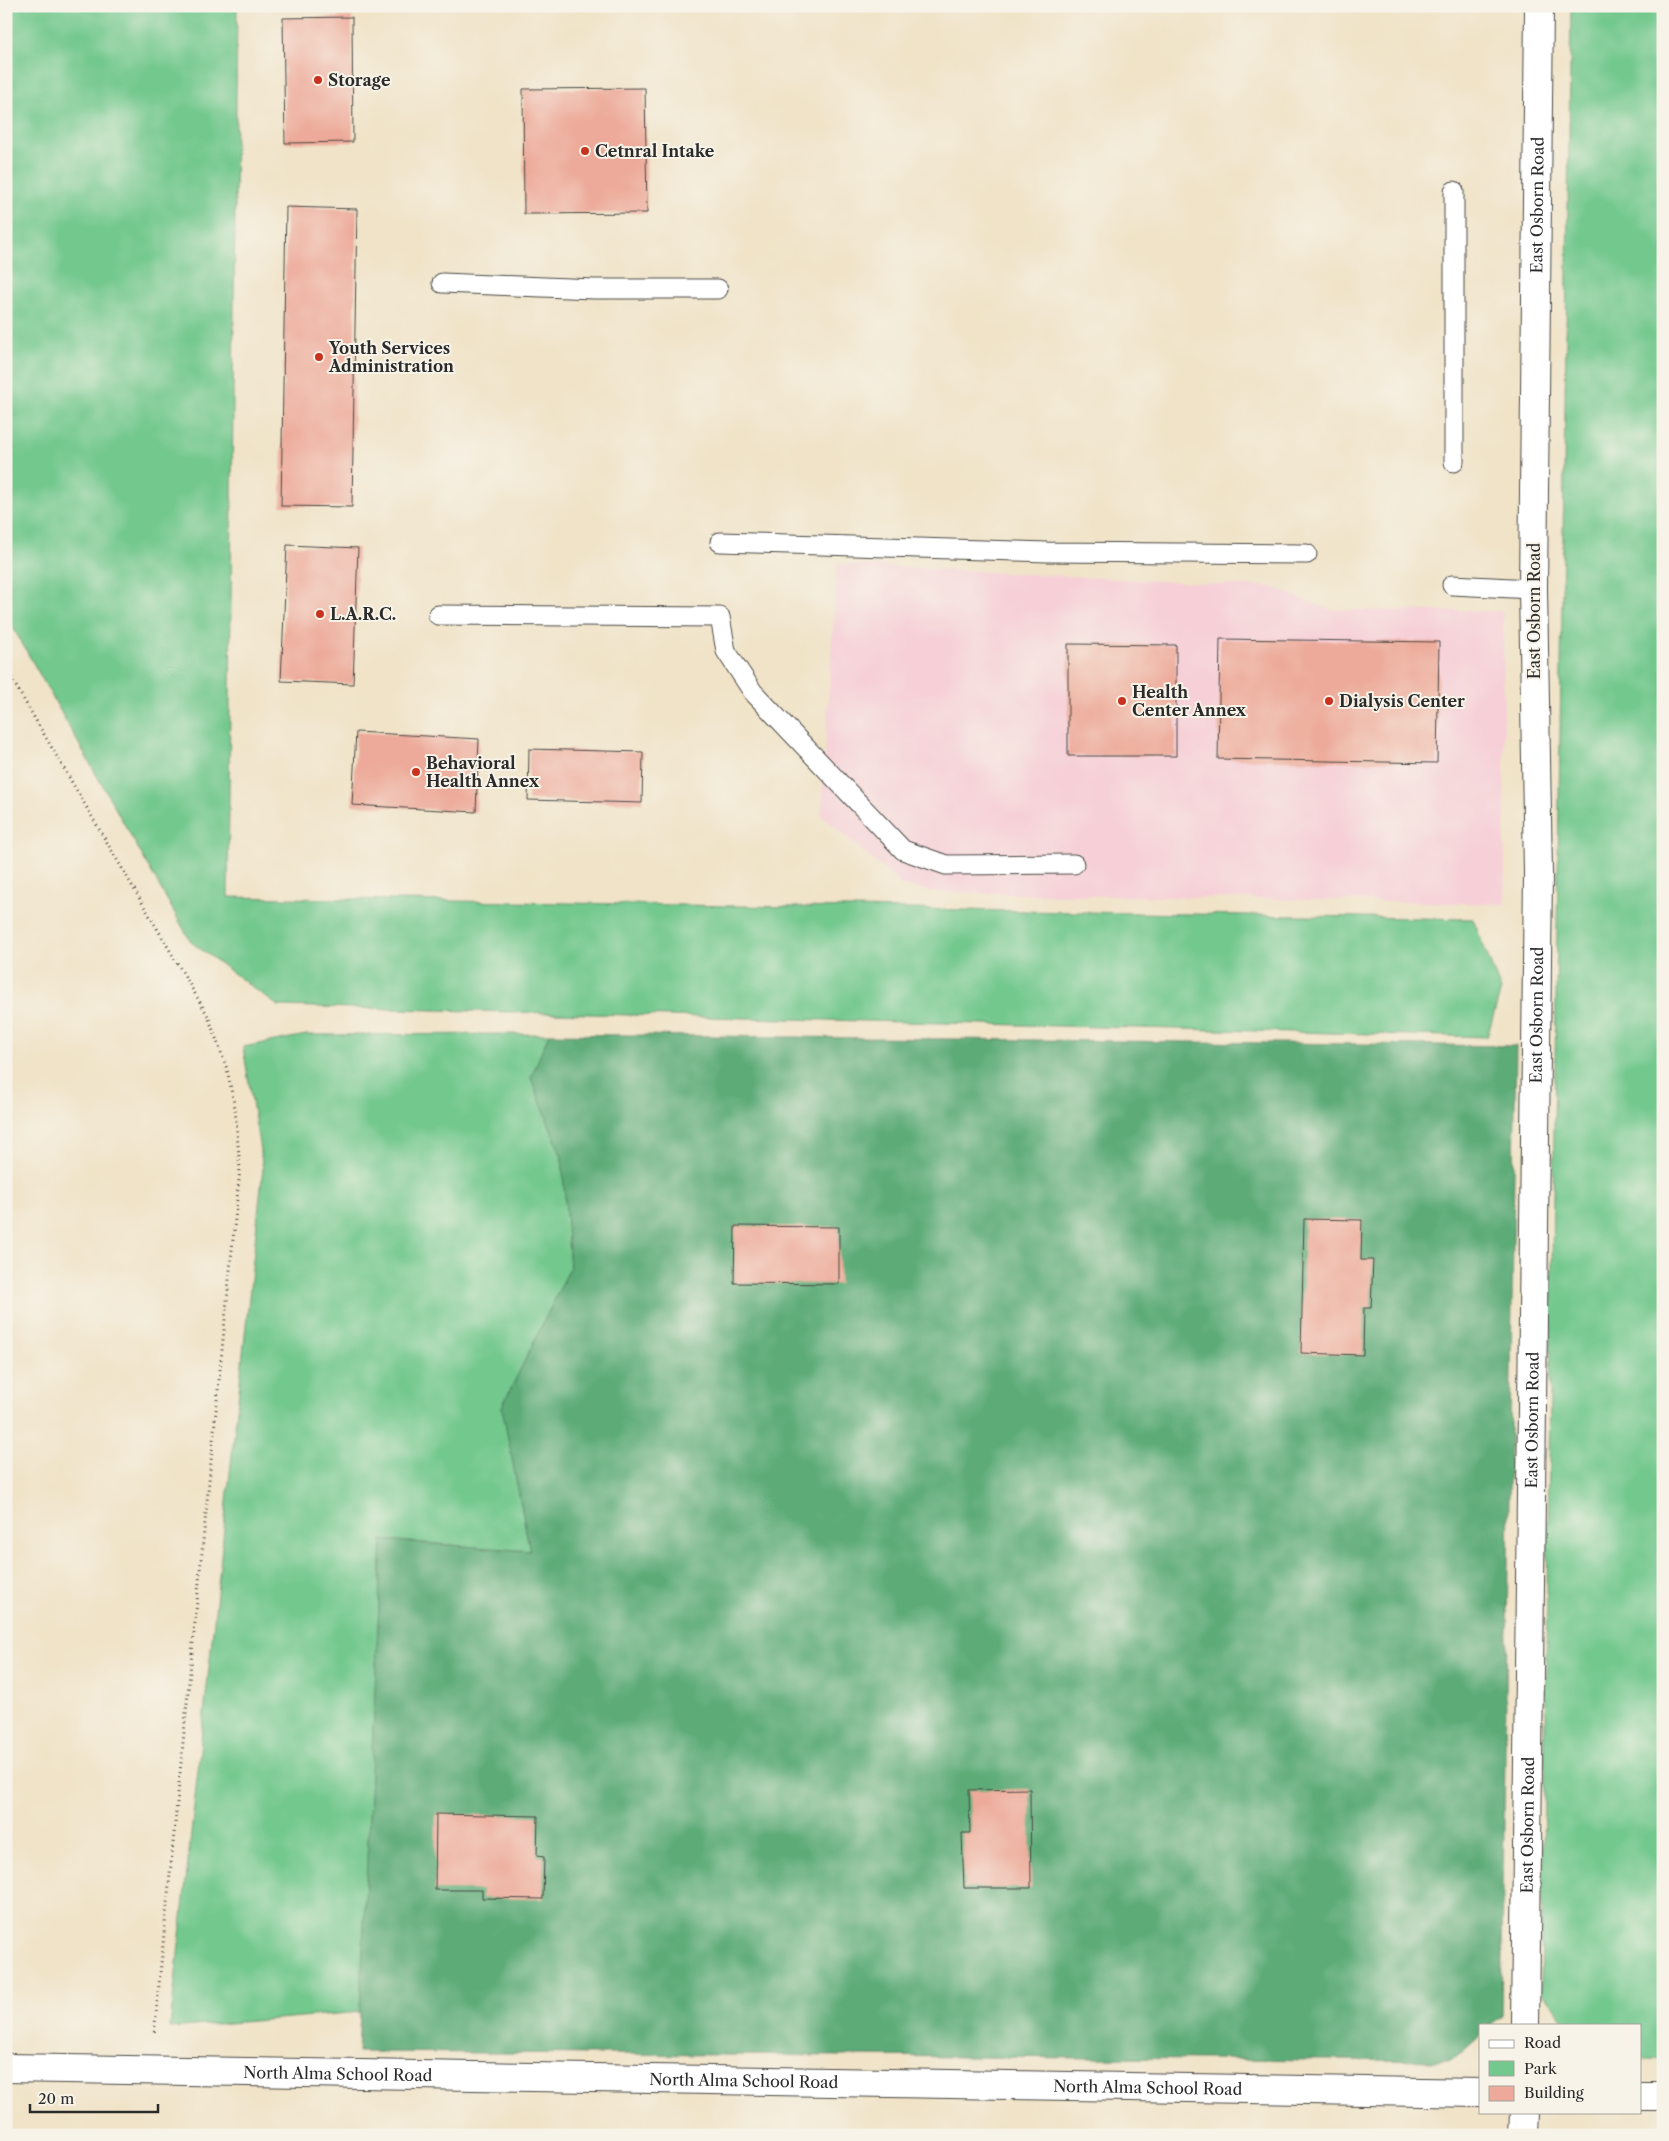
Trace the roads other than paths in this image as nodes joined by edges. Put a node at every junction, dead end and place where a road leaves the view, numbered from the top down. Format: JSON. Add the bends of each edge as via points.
{"nodes":[{"id":1,"x":1539,"y":6,"type":"edge"},
{"id":2,"x":1454,"y":191,"type":"dead end"},
{"id":3,"x":442,"y":283,"type":"dead end"},
{"id":4,"x":718,"y":289,"type":"dead end"},
{"id":5,"x":1454,"y":462,"type":"dead end"},
{"id":6,"x":720,"y":542,"type":"dead end"},
{"id":7,"x":1307,"y":554,"type":"dead end"},
{"id":8,"x":1452,"y":585,"type":"dead end"},
{"id":9,"x":1533,"y":589,"type":"junction"},
{"id":10,"x":438,"y":615,"type":"dead end"},
{"id":11,"x":1074,"y":864,"type":"dead end"},
{"id":12,"x":1525,"y":2024,"type":"edge"},
{"id":13,"x":6,"y":2068,"type":"edge"},
{"id":14,"x":1479,"y":2093,"type":"edge"},
{"id":15,"x":1642,"y":2096,"type":"edge"},
{"id":16,"x":1663,"y":2096,"type":"edge"},
{"id":17,"x":1524,"y":2114,"type":"edge"},
{"id":18,"x":1524,"y":2135,"type":"edge"}],
"edges":[{"from":1,"to":9,"type":"street","name":"East Osborn Road"},
{"from":2,"to":5,"type":"lane"},
{"from":3,"to":4,"type":"lane","via":[[594,289]]},
{"from":6,"to":7,"type":"lane","via":[[1047,552]]},
{"from":8,"to":9,"type":"lane"},
{"from":9,"to":12,"type":"street","name":"East Osborn Road","via":[[1538,873]]},
{"from":10,"to":11,"type":"lane","via":[[720,617],[726,651],[753,692],[903,850],[946,865]]},
{"from":13,"to":14,"type":"street","name":"North Alma School Road"},
{"from":15,"to":16,"type":"street"},
{"from":17,"to":18,"type":"street"}]}
